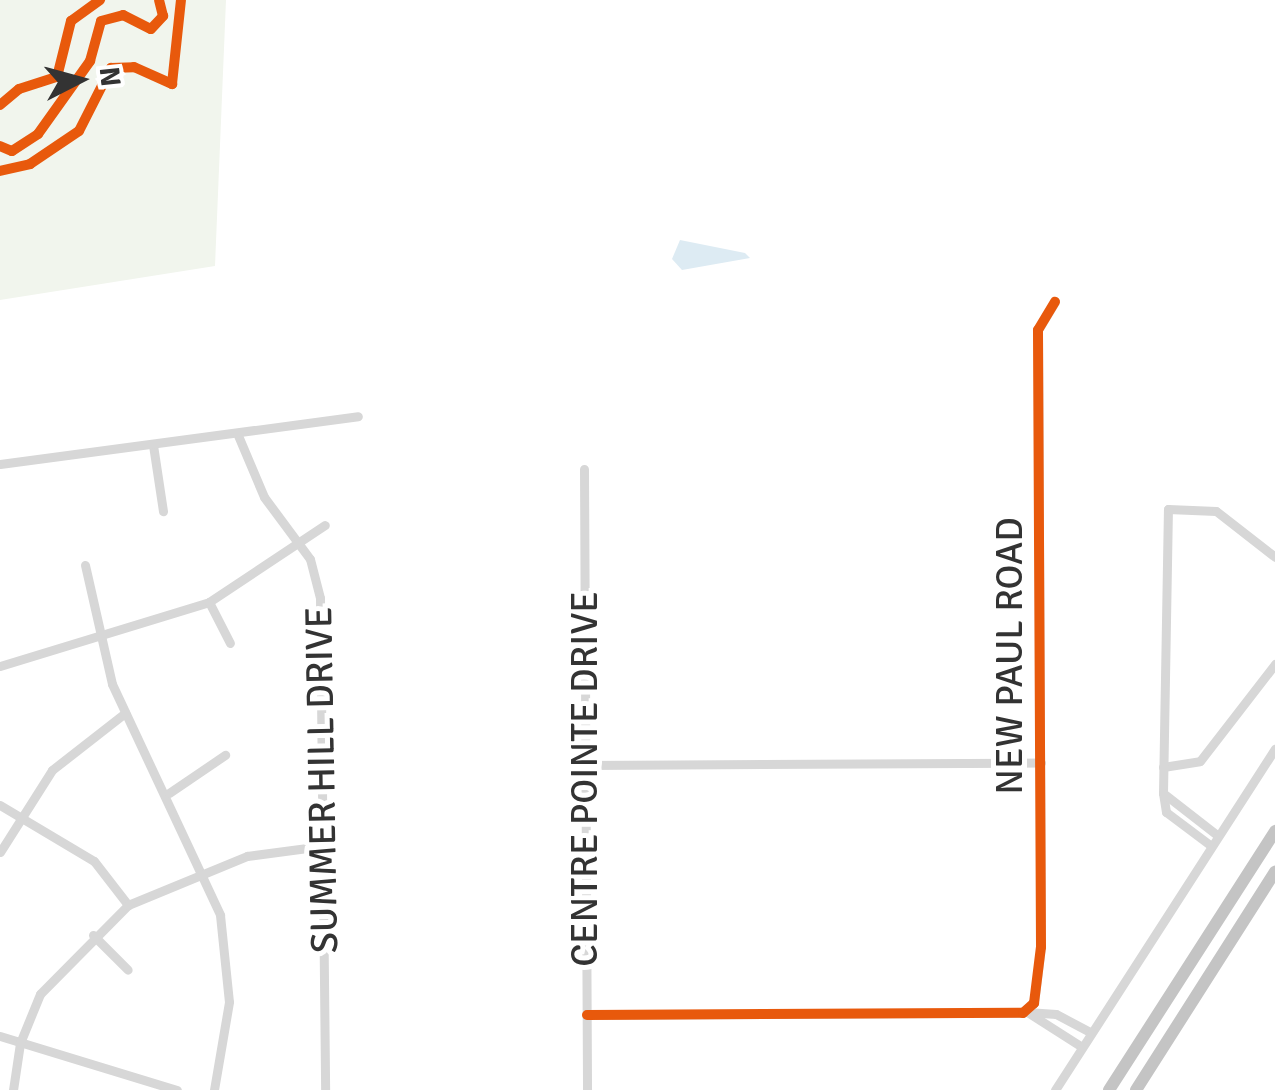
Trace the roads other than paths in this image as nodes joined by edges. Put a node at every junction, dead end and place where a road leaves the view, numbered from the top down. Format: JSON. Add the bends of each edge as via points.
{"nodes":[{"id":1,"x":1055,"y":302,"type":"dead end"},
{"id":2,"x":358,"y":416,"type":"dead end"},
{"id":3,"x":237,"y":433,"type":"junction"},
{"id":4,"x":152,"y":444,"type":"junction"},
{"id":5,"x":0,"y":464,"type":"edge"},
{"id":6,"x":584,"y":468,"type":"dead end"},
{"id":7,"x":163,"y":511,"type":"dead end"},
{"id":8,"x":324,"y":525,"type":"dead end"},
{"id":9,"x":301,"y":544,"type":"junction"},
{"id":10,"x":1275,"y":557,"type":"edge"},
{"id":11,"x":85,"y":564,"type":"dead end"},
{"id":12,"x":209,"y":602,"type":"junction"},
{"id":13,"x":100,"y":633,"type":"junction"},
{"id":14,"x":230,"y":643,"type":"dead end"},
{"id":15,"x":1275,"y":664,"type":"edge"},
{"id":16,"x":0,"y":666,"type":"edge"},
{"id":17,"x":126,"y":713,"type":"junction"},
{"id":18,"x":1275,"y":750,"type":"edge"},
{"id":19,"x":224,"y":755,"type":"dead end"},
{"id":20,"x":1040,"y":763,"type":"junction"},
{"id":21,"x":586,"y":765,"type":"junction"},
{"id":22,"x":1163,"y":766,"type":"junction"},
{"id":23,"x":169,"y":793,"type":"junction"},
{"id":24,"x":0,"y":805,"type":"edge"},
{"id":25,"x":17,"y":818,"type":"junction"},
{"id":26,"x":1188,"y":822,"type":"junction"},
{"id":27,"x":1275,"y":831,"type":"edge"},
{"id":28,"x":1217,"y":834,"type":"junction"},
{"id":29,"x":1210,"y":845,"type":"junction"},
{"id":30,"x":322,"y":846,"type":"junction"},
{"id":31,"x":0,"y":852,"type":"edge"},
{"id":32,"x":203,"y":871,"type":"junction"},
{"id":33,"x":1275,"y":872,"type":"edge"},
{"id":34,"x":128,"y":905,"type":"junction"},
{"id":35,"x":92,"y":934,"type":"junction"},
{"id":36,"x":128,"y":970,"type":"dead end"},
{"id":37,"x":1026,"y":1012,"type":"junction"},
{"id":38,"x":586,"y":1015,"type":"junction"},
{"id":39,"x":1091,"y":1033,"type":"junction"},
{"id":40,"x":0,"y":1036,"type":"edge"},
{"id":41,"x":20,"y":1042,"type":"junction"},
{"id":42,"x":1082,"y":1047,"type":"junction"},
{"id":43,"x":13,"y":1090,"type":"edge"},
{"id":44,"x":177,"y":1090,"type":"edge"},
{"id":45,"x":214,"y":1090,"type":"edge"},
{"id":46,"x":325,"y":1090,"type":"edge"},
{"id":47,"x":587,"y":1090,"type":"edge"},
{"id":48,"x":1056,"y":1090,"type":"edge"},
{"id":49,"x":1109,"y":1090,"type":"edge"},
{"id":50,"x":1136,"y":1090,"type":"edge"}],
"edges":[{"from":1,"to":20,"type":"street","name":"NEW PAUL ROAD","via":[[1038,330]]},
{"from":2,"to":3,"type":"street"},
{"from":3,"to":4,"type":"street"},
{"from":3,"to":9,"type":"street","name":"SUMMER HILL DRIVE","via":[[264,498]]},
{"from":4,"to":5,"type":"street"},
{"from":4,"to":7,"type":"street"},
{"from":6,"to":21,"type":"street","name":"CENTRE POINTE DRIVE"},
{"from":8,"to":9,"type":"street"},
{"from":9,"to":12,"type":"street"},
{"from":9,"to":30,"type":"street","name":"SUMMER HILL DRIVE","via":[[320,598]]},
{"from":10,"to":22,"type":"street","via":[[1216,511],[1168,508]]},
{"from":11,"to":13,"type":"street"},
{"from":12,"to":13,"type":"street"},
{"from":12,"to":14,"type":"street"},
{"from":13,"to":16,"type":"street"},
{"from":13,"to":17,"type":"street"},
{"from":15,"to":22,"type":"street","via":[[1200,761]]},
{"from":17,"to":23,"type":"street"},
{"from":17,"to":25,"type":"street","via":[[72,749]]},
{"from":18,"to":28,"type":"street"},
{"from":19,"to":23,"type":"street"},
{"from":20,"to":21,"type":"street","name":"NEW PAUL ROAD"},
{"from":20,"to":37,"type":"street","name":"NEW PAUL ROAD","via":[[1041,947],[1037,994]]},
{"from":21,"to":38,"type":"street","name":"CENTRE POINTE DRIVE"},
{"from":22,"to":26,"type":"street","via":[[1162,793]]},
{"from":23,"to":32,"type":"street"},
{"from":24,"to":25,"type":"street"},
{"from":25,"to":31,"type":"street"},
{"from":25,"to":34,"type":"street","via":[[94,861]]},
{"from":26,"to":28,"type":"street"},
{"from":26,"to":29,"type":"street"},
{"from":27,"to":49,"type":"highway"},
{"from":28,"to":29,"type":"street"},
{"from":29,"to":39,"type":"street"},
{"from":30,"to":32,"type":"street","via":[[274,848]]},
{"from":30,"to":46,"type":"street","name":"SUMMER HILL DRIVE"},
{"from":32,"to":34,"type":"street"},
{"from":32,"to":45,"type":"street","via":[[228,966],[227,1035]]},
{"from":33,"to":50,"type":"highway"},
{"from":34,"to":35,"type":"street"},
{"from":35,"to":36,"type":"street"},
{"from":35,"to":41,"type":"street","via":[[40,994]]},
{"from":37,"to":38,"type":"street"},
{"from":37,"to":39,"type":"street","via":[[1056,1014]]},
{"from":37,"to":42,"type":"street"},
{"from":38,"to":47,"type":"street","name":"CENTRE POINTE DRIVE"},
{"from":39,"to":42,"type":"street"},
{"from":40,"to":41,"type":"street"},
{"from":41,"to":43,"type":"street"},
{"from":41,"to":44,"type":"street"},
{"from":42,"to":48,"type":"street"}]}
